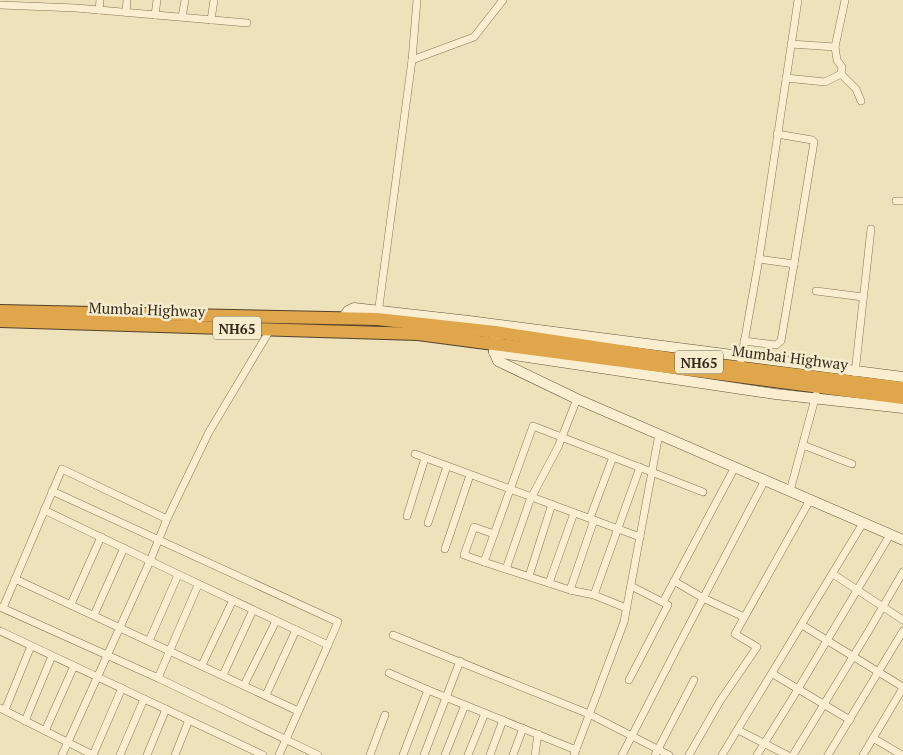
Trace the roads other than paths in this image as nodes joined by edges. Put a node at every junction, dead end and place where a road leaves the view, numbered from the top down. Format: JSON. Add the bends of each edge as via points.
{"nodes":[{"id":1,"x":100,"y":0,"type":"edge"},
{"id":2,"x":127,"y":0,"type":"edge"},
{"id":3,"x":157,"y":0,"type":"edge"},
{"id":4,"x":185,"y":0,"type":"edge"},
{"id":5,"x":214,"y":0,"type":"edge"},
{"id":6,"x":417,"y":0,"type":"edge"},
{"id":7,"x":503,"y":0,"type":"edge"},
{"id":8,"x":798,"y":0,"type":"edge"},
{"id":9,"x":845,"y":0,"type":"edge"},
{"id":10,"x":16,"y":3,"type":"edge"},
{"id":11,"x":44,"y":3,"type":"edge"},
{"id":12,"x":72,"y":4,"type":"edge"},
{"id":13,"x":0,"y":5,"type":"edge"},
{"id":14,"x":99,"y":10,"type":"junction"},
{"id":15,"x":126,"y":12,"type":"junction"},
{"id":16,"x":156,"y":15,"type":"junction"},
{"id":17,"x":182,"y":17,"type":"junction"},
{"id":18,"x":211,"y":20,"type":"junction"},
{"id":19,"x":248,"y":23,"type":"dead end"},
{"id":20,"x":791,"y":44,"type":"junction"},
{"id":21,"x":835,"y":47,"type":"junction"},
{"id":22,"x":412,"y":60,"type":"junction"},
{"id":23,"x":841,"y":74,"type":"junction"},
{"id":24,"x":786,"y":78,"type":"junction"},
{"id":25,"x":861,"y":102,"type":"dead end"},
{"id":26,"x":777,"y":134,"type":"junction"},
{"id":27,"x":871,"y":229,"type":"dead end"},
{"id":28,"x":759,"y":259,"type":"junction"},
{"id":29,"x":794,"y":264,"type":"junction"},
{"id":30,"x":816,"y":291,"type":"dead end"},
{"id":31,"x":863,"y":297,"type":"junction"},
{"id":32,"x":0,"y":311,"type":"edge"},
{"id":33,"x":377,"y":315,"type":"junction"},
{"id":34,"x":0,"y":321,"type":"edge"},
{"id":35,"x":270,"y":330,"type":"junction"},
{"id":36,"x":495,"y":338,"type":"junction"},
{"id":37,"x":744,"y":341,"type":"junction"},
{"id":38,"x":741,"y":361,"type":"junction"},
{"id":39,"x":854,"y":376,"type":"junction"},
{"id":40,"x":903,"y":377,"type":"edge"},
{"id":41,"x":903,"y":388,"type":"edge"},
{"id":42,"x":816,"y":393,"type":"junction"},
{"id":43,"x":577,"y":398,"type":"junction"},
{"id":44,"x":903,"y":398,"type":"edge"},
{"id":45,"x":903,"y":408,"type":"edge"},
{"id":46,"x":659,"y":434,"type":"junction"},
{"id":47,"x":562,"y":437,"type":"junction"},
{"id":48,"x":803,"y":444,"type":"junction"},
{"id":49,"x":415,"y":454,"type":"dead end"},
{"id":50,"x":613,"y":457,"type":"junction"},
{"id":51,"x":425,"y":458,"type":"junction"},
{"id":52,"x":852,"y":464,"type":"dead end"},
{"id":53,"x":448,"y":466,"type":"junction"},
{"id":54,"x":640,"y":467,"type":"junction"},
{"id":55,"x":736,"y":467,"type":"junction"},
{"id":56,"x":652,"y":472,"type":"junction"},
{"id":57,"x":470,"y":474,"type":"junction"},
{"id":58,"x":765,"y":480,"type":"junction"},
{"id":59,"x":510,"y":489,"type":"junction"},
{"id":60,"x":52,"y":491,"type":"junction"},
{"id":61,"x":790,"y":491,"type":"junction"},
{"id":62,"x":703,"y":492,"type":"dead end"},
{"id":63,"x":532,"y":497,"type":"junction"},
{"id":64,"x":810,"y":500,"type":"junction"},
{"id":65,"x":552,"y":504,"type":"junction"},
{"id":66,"x":44,"y":510,"type":"junction"},
{"id":67,"x":574,"y":513,"type":"junction"},
{"id":68,"x":407,"y":516,"type":"dead end"},
{"id":69,"x":167,"y":519,"type":"junction"},
{"id":70,"x":592,"y":519,"type":"junction"},
{"id":71,"x":428,"y":523,"type":"dead end"},
{"id":72,"x":863,"y":523,"type":"junction"},
{"id":73,"x":618,"y":528,"type":"junction"},
{"id":74,"x":494,"y":534,"type":"junction"},
{"id":75,"x":890,"y":535,"type":"junction"},
{"id":76,"x":101,"y":537,"type":"junction"},
{"id":77,"x":640,"y":537,"type":"junction"},
{"id":78,"x":158,"y":540,"type":"junction"},
{"id":79,"x":903,"y":540,"type":"edge"},
{"id":80,"x":124,"y":548,"type":"junction"},
{"id":81,"x":445,"y":550,"type":"dead end"},
{"id":82,"x":150,"y":561,"type":"junction"},
{"id":83,"x":484,"y":562,"type":"junction"},
{"id":84,"x":506,"y":569,"type":"junction"},
{"id":85,"x":903,"y":572,"type":"edge"},
{"id":86,"x":833,"y":574,"type":"junction"},
{"id":87,"x":178,"y":575,"type":"junction"},
{"id":88,"x":529,"y":576,"type":"junction"},
{"id":89,"x":15,"y":579,"type":"junction"},
{"id":90,"x":674,"y":582,"type":"junction"},
{"id":91,"x":549,"y":583,"type":"junction"},
{"id":92,"x":198,"y":584,"type":"junction"},
{"id":93,"x":630,"y":586,"type":"junction"},
{"id":94,"x":570,"y":590,"type":"junction"},
{"id":95,"x":857,"y":590,"type":"junction"},
{"id":96,"x":594,"y":595,"type":"junction"},
{"id":97,"x":703,"y":598,"type":"junction"},
{"id":98,"x":233,"y":600,"type":"junction"},
{"id":99,"x":663,"y":602,"type":"junction"},
{"id":100,"x":71,"y":604,"type":"junction"},
{"id":101,"x":1,"y":607,"type":"edge"},
{"id":102,"x":883,"y":607,"type":"junction"},
{"id":103,"x":626,"y":608,"type":"junction"},
{"id":104,"x":253,"y":610,"type":"junction"},
{"id":105,"x":94,"y":615,"type":"junction"},
{"id":106,"x":744,"y":617,"type":"junction"},
{"id":107,"x":903,"y":620,"type":"edge"},
{"id":108,"x":276,"y":621,"type":"junction"},
{"id":109,"x":802,"y":625,"type":"junction"},
{"id":110,"x":120,"y":627,"type":"junction"},
{"id":111,"x":296,"y":630,"type":"junction"},
{"id":112,"x":0,"y":631,"type":"edge"},
{"id":113,"x":903,"y":631,"type":"edge"},
{"id":114,"x":393,"y":635,"type":"dead end"},
{"id":115,"x":149,"y":640,"type":"junction"},
{"id":116,"x":827,"y":641,"type":"junction"},
{"id":117,"x":328,"y":645,"type":"junction"},
{"id":118,"x":31,"y":646,"type":"junction"},
{"id":119,"x":170,"y":650,"type":"junction"},
{"id":120,"x":52,"y":656,"type":"junction"},
{"id":121,"x":107,"y":656,"type":"junction"},
{"id":122,"x":853,"y":657,"type":"junction"},
{"id":123,"x":460,"y":661,"type":"junction"},
{"id":124,"x":202,"y":665,"type":"junction"},
{"id":125,"x":74,"y":666,"type":"junction"},
{"id":126,"x":878,"y":672,"type":"junction"},
{"id":127,"x":388,"y":673,"type":"dead end"},
{"id":128,"x":772,"y":674,"type":"junction"},
{"id":129,"x":223,"y":675,"type":"junction"},
{"id":130,"x":98,"y":677,"type":"junction"},
{"id":131,"x":158,"y":678,"type":"junction"},
{"id":132,"x":629,"y":680,"type":"dead end"},
{"id":133,"x":694,"y":680,"type":"dead end"},
{"id":134,"x":244,"y":685,"type":"junction"},
{"id":135,"x":122,"y":688,"type":"junction"},
{"id":136,"x":903,"y":688,"type":"edge"},
{"id":137,"x":798,"y":689,"type":"junction"},
{"id":138,"x":428,"y":690,"type":"junction"},
{"id":139,"x":266,"y":695,"type":"junction"},
{"id":140,"x":446,"y":697,"type":"junction"},
{"id":141,"x":144,"y":699,"type":"junction"},
{"id":142,"x":824,"y":704,"type":"junction"},
{"id":143,"x":465,"y":705,"type":"junction"},
{"id":144,"x":2,"y":709,"type":"edge"},
{"id":145,"x":166,"y":709,"type":"junction"},
{"id":146,"x":298,"y":711,"type":"junction"},
{"id":147,"x":485,"y":713,"type":"junction"},
{"id":148,"x":385,"y":714,"type":"dead end"},
{"id":149,"x":589,"y":714,"type":"junction"},
{"id":150,"x":189,"y":720,"type":"junction"},
{"id":151,"x":503,"y":720,"type":"junction"},
{"id":152,"x":850,"y":720,"type":"junction"},
{"id":153,"x":25,"y":721,"type":"junction"},
{"id":154,"x":524,"y":728,"type":"junction"},
{"id":155,"x":738,"y":730,"type":"junction"},
{"id":156,"x":45,"y":731,"type":"junction"},
{"id":157,"x":538,"y":734,"type":"junction"},
{"id":158,"x":632,"y":736,"type":"junction"},
{"id":159,"x":286,"y":738,"type":"junction"},
{"id":160,"x":873,"y":738,"type":"junction"},
{"id":161,"x":67,"y":743,"type":"junction"},
{"id":162,"x":764,"y":743,"type":"junction"},
{"id":163,"x":575,"y":752,"type":"edge"},
{"id":164,"x":656,"y":752,"type":"edge"},
{"id":165,"x":901,"y":752,"type":"edge"},
{"id":166,"x":62,"y":755,"type":"edge"},
{"id":167,"x":93,"y":755,"type":"edge"},
{"id":168,"x":120,"y":755,"type":"edge"},
{"id":169,"x":147,"y":755,"type":"edge"},
{"id":170,"x":175,"y":755,"type":"edge"},
{"id":171,"x":263,"y":755,"type":"edge"},
{"id":172,"x":279,"y":755,"type":"edge"},
{"id":173,"x":318,"y":755,"type":"edge"},
{"id":174,"x":370,"y":755,"type":"edge"},
{"id":175,"x":403,"y":755,"type":"edge"},
{"id":176,"x":424,"y":755,"type":"edge"},
{"id":177,"x":445,"y":755,"type":"edge"},
{"id":178,"x":468,"y":755,"type":"edge"},
{"id":179,"x":490,"y":755,"type":"edge"},
{"id":180,"x":513,"y":755,"type":"edge"},
{"id":181,"x":535,"y":755,"type":"edge"},
{"id":182,"x":622,"y":755,"type":"edge"},
{"id":183,"x":669,"y":755,"type":"edge"},
{"id":184,"x":689,"y":755,"type":"edge"},
{"id":185,"x":722,"y":755,"type":"edge"},
{"id":186,"x":756,"y":755,"type":"edge"},
{"id":187,"x":787,"y":755,"type":"edge"},
{"id":188,"x":792,"y":755,"type":"edge"},
{"id":189,"x":828,"y":755,"type":"edge"},
{"id":190,"x":863,"y":755,"type":"edge"}],
"edges":[{"from":1,"to":14,"type":"street"},
{"from":2,"to":15,"type":"street"},
{"from":3,"to":16,"type":"street"},
{"from":4,"to":17,"type":"street"},
{"from":5,"to":18,"type":"street"},
{"from":6,"to":22,"type":"street"},
{"from":7,"to":22,"type":"street","via":[[474,37]]},
{"from":8,"to":20,"type":"street"},
{"from":9,"to":21,"type":"street"},
{"from":10,"to":11,"type":"street"},
{"from":10,"to":13,"type":"street"},
{"from":11,"to":12,"type":"street"},
{"from":12,"to":14,"type":"street"},
{"from":14,"to":15,"type":"street"},
{"from":15,"to":16,"type":"street"},
{"from":16,"to":17,"type":"street"},
{"from":17,"to":18,"type":"street"},
{"from":18,"to":19,"type":"street"},
{"from":20,"to":21,"type":"street"},
{"from":20,"to":24,"type":"street"},
{"from":21,"to":23,"type":"street"},
{"from":22,"to":33,"type":"street"},
{"from":23,"to":24,"type":"street","via":[[824,82]]},
{"from":23,"to":25,"type":"street","via":[[856,89]]},
{"from":24,"to":26,"type":"street"},
{"from":26,"to":28,"type":"street"},
{"from":26,"to":29,"type":"street","via":[[814,142]]},
{"from":27,"to":31,"type":"street"},
{"from":28,"to":29,"type":"street"},
{"from":28,"to":37,"type":"street"},
{"from":29,"to":37,"type":"street","via":[[781,341],[776,345]]},
{"from":30,"to":31,"type":"street"},
{"from":31,"to":39,"type":"street"},
{"from":32,"to":33,"type":"highway","number":"NH65","via":[[342,318]]},
{"from":33,"to":36,"type":"highway","number":"NH65"},
{"from":34,"to":35,"type":"highway","name":"Mumbai Highway","number":"NH65"},
{"from":35,"to":36,"type":"highway","name":"Mumbai Highway","number":"NH65","via":[[418,334],[473,342]]},
{"from":35,"to":69,"type":"street","via":[[209,432]]},
{"from":36,"to":38,"type":"highway","name":"Mumbai Highway","number":"NH65"},
{"from":36,"to":42,"type":"highway","name":"Mumbai Highway","number":"NH65","via":[[517,347]]},
{"from":36,"to":42,"type":"street","via":[[775,394]]},
{"from":36,"to":43,"type":"street","via":[[498,361]]},
{"from":37,"to":38,"type":"street"},
{"from":38,"to":39,"type":"highway","name":"Mumbai Highway","number":"NH65"},
{"from":39,"to":40,"type":"street"},
{"from":39,"to":41,"type":"highway","name":"Mumbai Highway","number":"NH65"},
{"from":42,"to":44,"type":"highway","name":"Mumbai Highway","number":"NH65"},
{"from":42,"to":45,"type":"street"},
{"from":42,"to":48,"type":"street"},
{"from":43,"to":46,"type":"street"},
{"from":43,"to":47,"type":"street"},
{"from":46,"to":55,"type":"street"},
{"from":46,"to":56,"type":"street"},
{"from":47,"to":50,"type":"street"},
{"from":47,"to":59,"type":"street","via":[[533,426]]},
{"from":47,"to":63,"type":"street"},
{"from":48,"to":52,"type":"street"},
{"from":48,"to":61,"type":"street"},
{"from":49,"to":51,"type":"street"},
{"from":50,"to":54,"type":"street"},
{"from":50,"to":70,"type":"street"},
{"from":51,"to":53,"type":"street"},
{"from":51,"to":68,"type":"street"},
{"from":53,"to":57,"type":"street"},
{"from":53,"to":71,"type":"street"},
{"from":54,"to":56,"type":"street"},
{"from":54,"to":73,"type":"street"},
{"from":55,"to":58,"type":"street"},
{"from":55,"to":90,"type":"street"},
{"from":56,"to":62,"type":"street"},
{"from":56,"to":77,"type":"street"},
{"from":57,"to":59,"type":"street"},
{"from":57,"to":81,"type":"street"},
{"from":58,"to":61,"type":"street"},
{"from":58,"to":97,"type":"street"},
{"from":59,"to":63,"type":"street"},
{"from":59,"to":74,"type":"street"},
{"from":60,"to":66,"type":"street"},
{"from":60,"to":69,"type":"street","via":[[62,469]]},
{"from":60,"to":78,"type":"street"},
{"from":61,"to":64,"type":"street"},
{"from":63,"to":65,"type":"street"},
{"from":63,"to":84,"type":"street"},
{"from":64,"to":72,"type":"street"},
{"from":64,"to":106,"type":"street"},
{"from":65,"to":67,"type":"street"},
{"from":65,"to":88,"type":"street"},
{"from":66,"to":76,"type":"street"},
{"from":66,"to":89,"type":"street"},
{"from":67,"to":70,"type":"street"},
{"from":67,"to":91,"type":"street"},
{"from":69,"to":78,"type":"street"},
{"from":70,"to":73,"type":"street"},
{"from":70,"to":94,"type":"street"},
{"from":72,"to":75,"type":"street"},
{"from":72,"to":86,"type":"street"},
{"from":73,"to":77,"type":"street"},
{"from":73,"to":96,"type":"street"},
{"from":74,"to":83,"type":"street"},
{"from":74,"to":83,"type":"street","via":[[474,527],[464,555]]},
{"from":75,"to":79,"type":"street"},
{"from":75,"to":95,"type":"street"},
{"from":76,"to":80,"type":"street"},
{"from":76,"to":100,"type":"street"},
{"from":77,"to":93,"type":"street"},
{"from":78,"to":82,"type":"street"},
{"from":78,"to":117,"type":"street","via":[[338,622]]},
{"from":80,"to":82,"type":"street"},
{"from":80,"to":105,"type":"street"},
{"from":82,"to":87,"type":"street"},
{"from":82,"to":110,"type":"street"},
{"from":83,"to":84,"type":"street"},
{"from":84,"to":88,"type":"street"},
{"from":85,"to":102,"type":"street"},
{"from":86,"to":95,"type":"street"},
{"from":86,"to":109,"type":"street"},
{"from":87,"to":92,"type":"street"},
{"from":87,"to":115,"type":"street"},
{"from":88,"to":91,"type":"street"},
{"from":89,"to":100,"type":"street"},
{"from":89,"to":101,"type":"street"},
{"from":90,"to":97,"type":"street"},
{"from":90,"to":99,"type":"street"},
{"from":91,"to":94,"type":"street"},
{"from":92,"to":98,"type":"street"},
{"from":92,"to":119,"type":"street"},
{"from":93,"to":99,"type":"street"},
{"from":93,"to":103,"type":"street"},
{"from":94,"to":96,"type":"street"},
{"from":95,"to":102,"type":"street"},
{"from":95,"to":116,"type":"street"},
{"from":96,"to":103,"type":"street"},
{"from":97,"to":106,"type":"street"},
{"from":97,"to":158,"type":"street"},
{"from":98,"to":104,"type":"street"},
{"from":98,"to":124,"type":"street"},
{"from":99,"to":132,"type":"street","via":[[668,605]]},
{"from":100,"to":105,"type":"street"},
{"from":101,"to":121,"type":"street"},
{"from":102,"to":107,"type":"street"},
{"from":102,"to":122,"type":"street"},
{"from":103,"to":149,"type":"street","via":[[624,622]]},
{"from":104,"to":108,"type":"street"},
{"from":104,"to":129,"type":"street"},
{"from":105,"to":110,"type":"street"},
{"from":106,"to":184,"type":"street","via":[[735,634],[757,647],[720,701]]},
{"from":108,"to":111,"type":"street"},
{"from":108,"to":134,"type":"street"},
{"from":109,"to":116,"type":"street"},
{"from":109,"to":128,"type":"street"},
{"from":110,"to":115,"type":"street"},
{"from":110,"to":121,"type":"street"},
{"from":111,"to":117,"type":"street"},
{"from":111,"to":139,"type":"street"},
{"from":112,"to":118,"type":"street"},
{"from":113,"to":126,"type":"street"},
{"from":114,"to":123,"type":"street"},
{"from":115,"to":119,"type":"street"},
{"from":116,"to":122,"type":"street"},
{"from":116,"to":137,"type":"street"},
{"from":117,"to":146,"type":"street"},
{"from":118,"to":120,"type":"street"},
{"from":118,"to":144,"type":"street"},
{"from":119,"to":124,"type":"street"},
{"from":119,"to":131,"type":"street"},
{"from":120,"to":125,"type":"street"},
{"from":120,"to":153,"type":"street"},
{"from":121,"to":130,"type":"street"},
{"from":121,"to":131,"type":"street"},
{"from":122,"to":126,"type":"street"},
{"from":122,"to":142,"type":"street"},
{"from":123,"to":140,"type":"street"},
{"from":123,"to":149,"type":"street"},
{"from":124,"to":129,"type":"street"},
{"from":125,"to":130,"type":"street"},
{"from":125,"to":156,"type":"street"},
{"from":126,"to":136,"type":"street"},
{"from":126,"to":152,"type":"street"},
{"from":127,"to":138,"type":"street"},
{"from":128,"to":137,"type":"street"},
{"from":128,"to":155,"type":"street"},
{"from":129,"to":134,"type":"street"},
{"from":130,"to":135,"type":"street"},
{"from":130,"to":161,"type":"street"},
{"from":131,"to":159,"type":"street"},
{"from":133,"to":164,"type":"street"},
{"from":134,"to":139,"type":"street"},
{"from":135,"to":141,"type":"street"},
{"from":135,"to":167,"type":"street"},
{"from":136,"to":160,"type":"street"},
{"from":137,"to":142,"type":"street"},
{"from":137,"to":162,"type":"street"},
{"from":138,"to":140,"type":"street"},
{"from":138,"to":175,"type":"street"},
{"from":139,"to":146,"type":"street"},
{"from":140,"to":143,"type":"street"},
{"from":140,"to":176,"type":"street"},
{"from":141,"to":145,"type":"street"},
{"from":141,"to":168,"type":"street"},
{"from":142,"to":152,"type":"street"},
{"from":142,"to":188,"type":"street"},
{"from":143,"to":147,"type":"street"},
{"from":143,"to":177,"type":"street"},
{"from":144,"to":153,"type":"street"},
{"from":145,"to":150,"type":"street"},
{"from":145,"to":169,"type":"street"},
{"from":146,"to":159,"type":"street"},
{"from":147,"to":151,"type":"street"},
{"from":147,"to":178,"type":"street"},
{"from":148,"to":174,"type":"street"},
{"from":149,"to":158,"type":"street"},
{"from":149,"to":163,"type":"street"},
{"from":150,"to":170,"type":"street"},
{"from":150,"to":171,"type":"street"},
{"from":151,"to":154,"type":"street"},
{"from":151,"to":179,"type":"street"},
{"from":152,"to":189,"type":"street"},
{"from":153,"to":156,"type":"street"},
{"from":154,"to":157,"type":"street"},
{"from":154,"to":180,"type":"street"},
{"from":155,"to":162,"type":"street"},
{"from":155,"to":185,"type":"street"},
{"from":156,"to":161,"type":"street"},
{"from":157,"to":163,"type":"street"},
{"from":157,"to":181,"type":"street"},
{"from":158,"to":164,"type":"street"},
{"from":158,"to":182,"type":"street"},
{"from":159,"to":172,"type":"street"},
{"from":159,"to":173,"type":"street"},
{"from":160,"to":165,"type":"street"},
{"from":160,"to":190,"type":"street"},
{"from":161,"to":166,"type":"street"},
{"from":161,"to":167,"type":"street"},
{"from":162,"to":186,"type":"street"},
{"from":162,"to":187,"type":"street"},
{"from":164,"to":183,"type":"street"}]}
